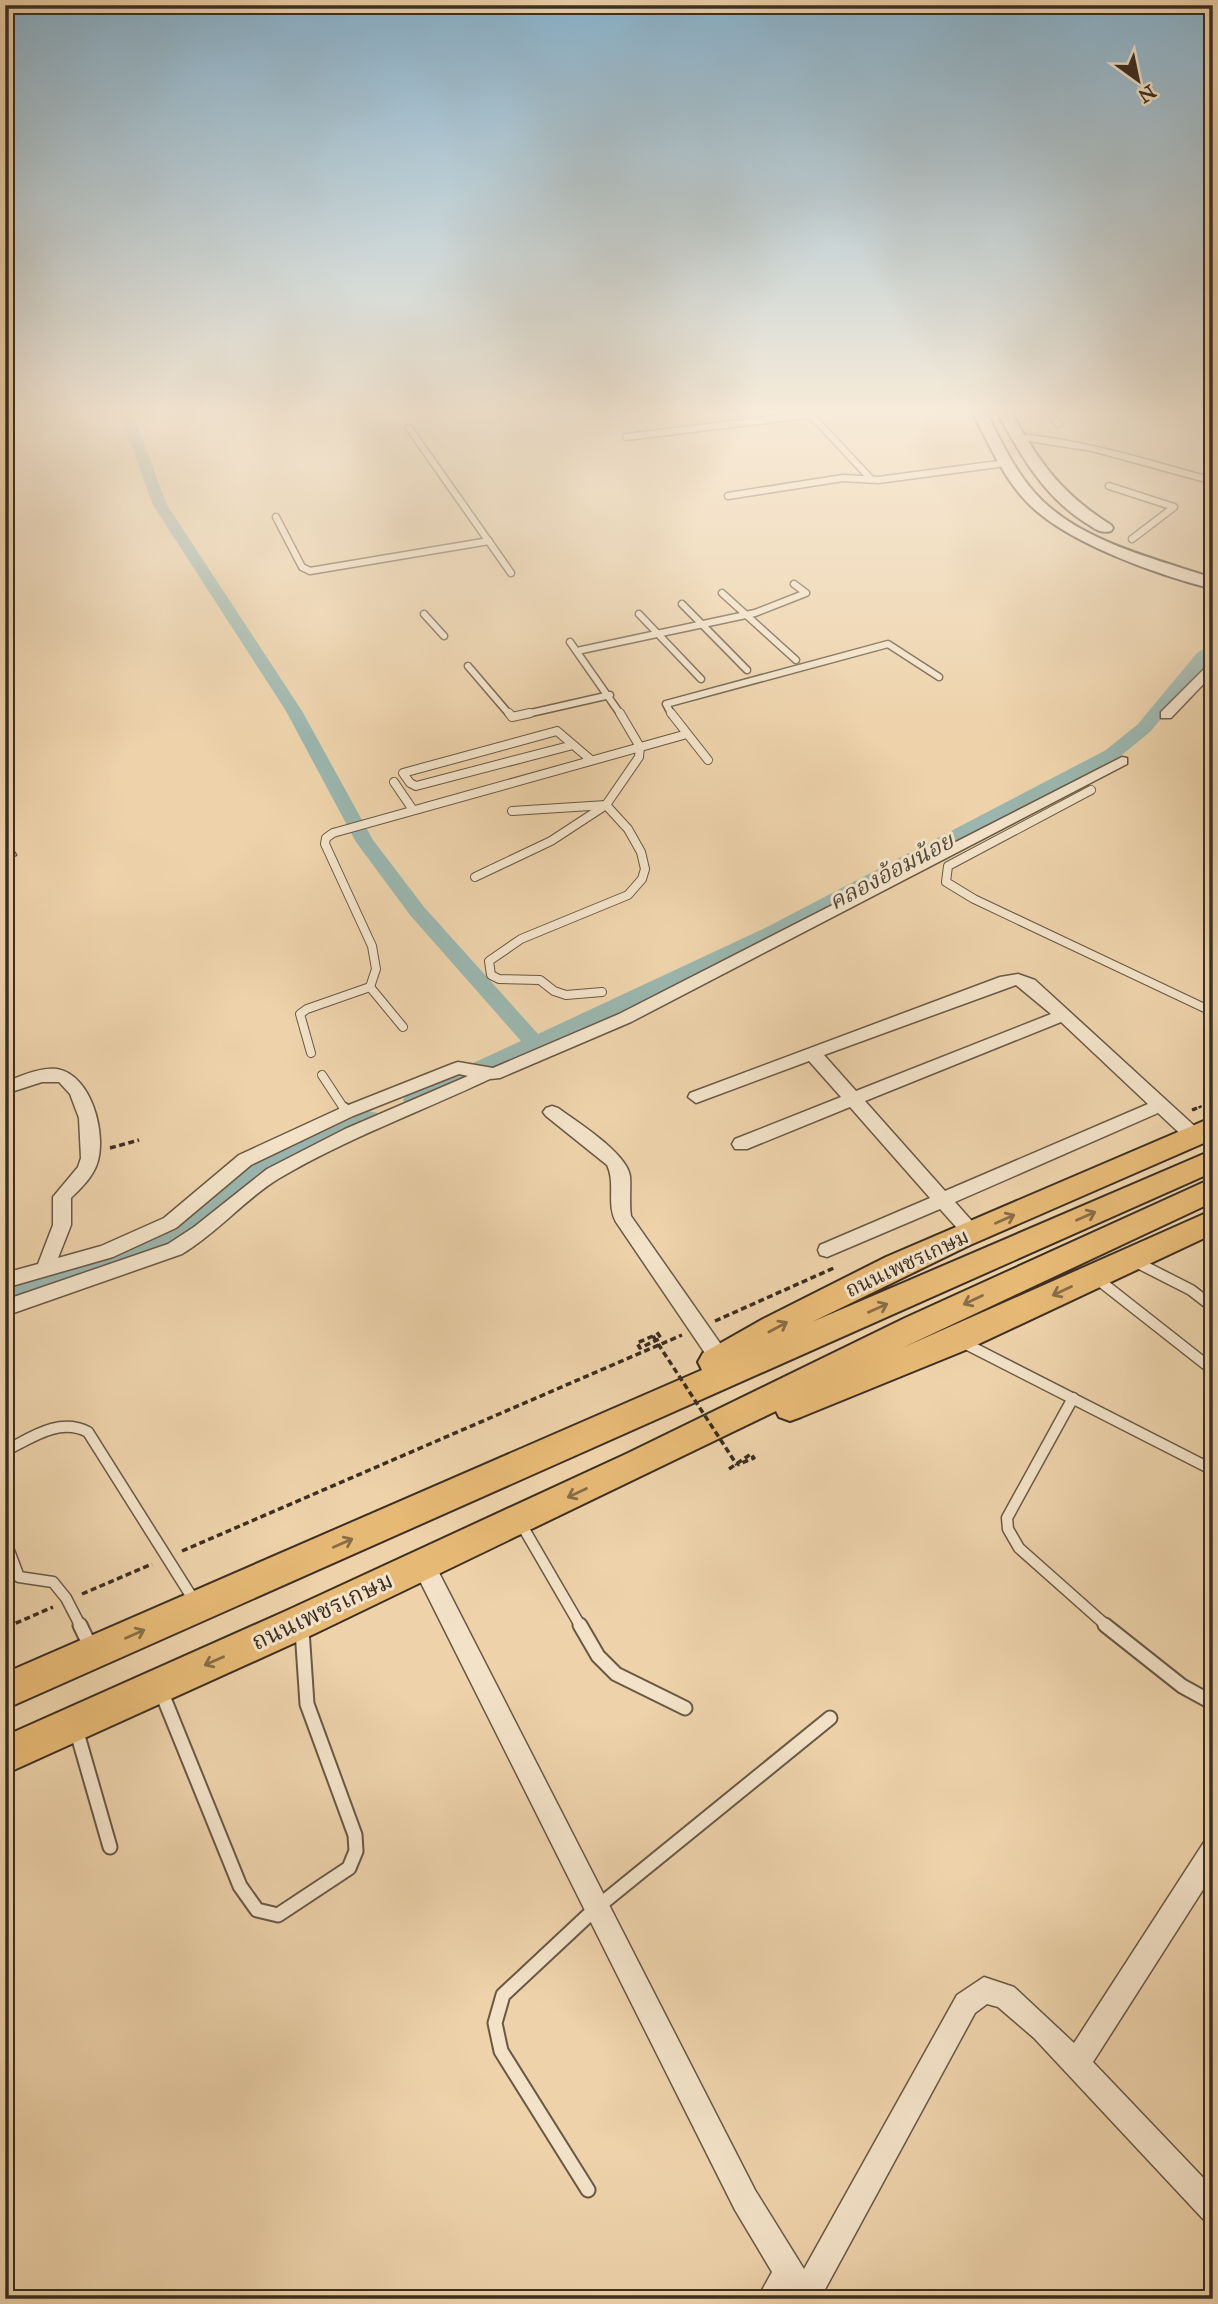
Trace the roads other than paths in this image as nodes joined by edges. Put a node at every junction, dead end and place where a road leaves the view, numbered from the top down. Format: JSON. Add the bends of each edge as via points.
{"nodes":[{"id":1,"x":277,"y":520,"type":"edge"},
{"id":2,"x":474,"y":520,"type":"edge"},
{"id":3,"x":1057,"y":520,"type":"edge"},
{"id":4,"x":1091,"y":520,"type":"edge"},
{"id":5,"x":1158,"y":520,"type":"edge"},
{"id":6,"x":1132,"y":539,"type":"junction"},
{"id":7,"x":489,"y":541,"type":"junction"},
{"id":8,"x":1213,"y":569,"type":"edge"},
{"id":9,"x":511,"y":573,"type":"dead end"},
{"id":10,"x":794,"y":584,"type":"dead end"},
{"id":11,"x":1213,"y":584,"type":"edge"},
{"id":12,"x":722,"y":593,"type":"dead end"},
{"id":13,"x":682,"y":604,"type":"dead end"},
{"id":14,"x":424,"y":614,"type":"dead end"},
{"id":15,"x":639,"y":614,"type":"dead end"},
{"id":16,"x":746,"y":615,"type":"junction"},
{"id":17,"x":700,"y":624,"type":"junction"},
{"id":18,"x":656,"y":634,"type":"junction"},
{"id":19,"x":444,"y":636,"type":"dead end"},
{"id":20,"x":570,"y":642,"type":"dead end"},
{"id":21,"x":577,"y":651,"type":"junction"},
{"id":22,"x":796,"y":660,"type":"dead end"},
{"id":23,"x":468,"y":666,"type":"dead end"},
{"id":24,"x":1213,"y":667,"type":"edge"},
{"id":25,"x":747,"y":670,"type":"dead end"},
{"id":26,"x":939,"y":677,"type":"dead end"},
{"id":27,"x":701,"y":679,"type":"dead end"},
{"id":28,"x":1197,"y":682,"type":"junction"},
{"id":29,"x":1213,"y":687,"type":"edge"},
{"id":30,"x":610,"y":695,"type":"junction"},
{"id":31,"x":1166,"y":715,"type":"dead end"},
{"id":32,"x":687,"y":734,"type":"junction"},
{"id":33,"x":573,"y":745,"type":"junction"},
{"id":34,"x":640,"y":747,"type":"junction"},
{"id":35,"x":708,"y":760,"type":"dead end"},
{"id":36,"x":591,"y":761,"type":"junction"},
{"id":37,"x":1122,"y":761,"type":"dead end"},
{"id":38,"x":394,"y":782,"type":"dead end"},
{"id":39,"x":1091,"y":790,"type":"dead end"},
{"id":40,"x":606,"y":805,"type":"junction"},
{"id":41,"x":413,"y":810,"type":"junction"},
{"id":42,"x":512,"y":811,"type":"dead end"},
{"id":43,"x":333,"y":833,"type":"joint"},
{"id":44,"x":475,"y":877,"type":"dead end"},
{"id":45,"x":370,"y":988,"type":"junction"},
{"id":46,"x":602,"y":992,"type":"dead end"},
{"id":47,"x":1213,"y":1012,"type":"edge"},
{"id":48,"x":1064,"y":1015,"type":"junction"},
{"id":49,"x":403,"y":1027,"type":"dead end"},
{"id":50,"x":311,"y":1053,"type":"dead end"},
{"id":51,"x":812,"y":1054,"type":"junction"},
{"id":52,"x":486,"y":1074,"type":"junction"},
{"id":53,"x":322,"y":1075,"type":"dead end"},
{"id":54,"x":5,"y":1088,"type":"edge"},
{"id":55,"x":696,"y":1097,"type":"dead end"},
{"id":56,"x":853,"y":1099,"type":"junction"},
{"id":57,"x":1161,"y":1105,"type":"junction"},
{"id":58,"x":346,"y":1112,"type":"junction"},
{"id":59,"x":552,"y":1112,"type":"dead end"},
{"id":60,"x":1203,"y":1131,"type":"edge"},
{"id":61,"x":741,"y":1144,"type":"dead end"},
{"id":62,"x":1213,"y":1160,"type":"edge"},
{"id":63,"x":1213,"y":1189,"type":"edge"},
{"id":64,"x":943,"y":1200,"type":"junction"},
{"id":65,"x":1213,"y":1220,"type":"edge"},
{"id":66,"x":972,"y":1233,"type":"junction"},
{"id":67,"x":827,"y":1250,"type":"dead end"},
{"id":68,"x":1129,"y":1259,"type":"junction"},
{"id":69,"x":45,"y":1269,"type":"junction"},
{"id":70,"x":1095,"y":1277,"type":"junction"},
{"id":71,"x":5,"y":1281,"type":"edge"},
{"id":72,"x":1213,"y":1307,"type":"edge"},
{"id":73,"x":5,"y":1308,"type":"edge"},
{"id":74,"x":957,"y":1340,"type":"junction"},
{"id":75,"x":720,"y":1359,"type":"junction"},
{"id":76,"x":1213,"y":1370,"type":"edge"},
{"id":77,"x":1073,"y":1398,"type":"junction"},
{"id":78,"x":614,"y":1424,"type":"junction"},
{"id":79,"x":5,"y":1451,"type":"edge"},
{"id":80,"x":638,"y":1464,"type":"junction"},
{"id":81,"x":1213,"y":1469,"type":"edge"},
{"id":82,"x":519,"y":1520,"type":"junction"},
{"id":83,"x":5,"y":1540,"type":"edge"},
{"id":84,"x":423,"y":1564,"type":"junction"},
{"id":85,"x":197,"y":1607,"type":"junction"},
{"id":86,"x":301,"y":1622,"type":"junction"},
{"id":87,"x":93,"y":1653,"type":"junction"},
{"id":88,"x":9,"y":1685,"type":"edge"},
{"id":89,"x":159,"y":1686,"type":"junction"},
{"id":90,"x":1213,"y":1703,"type":"edge"},
{"id":91,"x":685,"y":1708,"type":"dead end"},
{"id":92,"x":830,"y":1718,"type":"dead end"},
{"id":93,"x":74,"y":1724,"type":"junction"},
{"id":94,"x":5,"y":1755,"type":"edge"},
{"id":95,"x":110,"y":1847,"type":"dead end"},
{"id":96,"x":1213,"y":1851,"type":"edge"},
{"id":97,"x":596,"y":1909,"type":"junction"},
{"id":98,"x":1076,"y":2064,"type":"junction"},
{"id":99,"x":588,"y":2190,"type":"dead end"},
{"id":100,"x":1213,"y":2209,"type":"edge"},
{"id":101,"x":788,"y":2272,"type":"junction"},
{"id":102,"x":808,"y":2297,"type":"edge"},
{"id":103,"x":772,"y":2299,"type":"edge"}],
"edges":[{"from":1,"to":7,"type":"lane","via":[[302,567],[310,571]]},
{"from":2,"to":7,"type":"lane"},
{"from":3,"to":11,"type":"main road","via":[[1099,541]]},
{"from":4,"to":6,"type":"main road"},
{"from":5,"to":6,"type":"lane"},
{"from":6,"to":8,"type":"main road"},
{"from":7,"to":9,"type":"lane"},
{"from":10,"to":16,"type":"lane","via":[[806,593]]},
{"from":12,"to":16,"type":"lane"},
{"from":13,"to":17,"type":"lane"},
{"from":14,"to":19,"type":"lane"},
{"from":15,"to":18,"type":"lane"},
{"from":16,"to":17,"type":"lane"},
{"from":16,"to":22,"type":"lane"},
{"from":17,"to":18,"type":"lane"},
{"from":17,"to":25,"type":"lane"},
{"from":18,"to":21,"type":"lane"},
{"from":18,"to":27,"type":"lane"},
{"from":20,"to":21,"type":"lane"},
{"from":21,"to":30,"type":"lane"},
{"from":23,"to":30,"type":"lane","via":[[512,718]]},
{"from":24,"to":28,"type":"street"},
{"from":26,"to":32,"type":"lane","via":[[893,647],[881,646],[666,704]]},
{"from":28,"to":29,"type":"street"},
{"from":28,"to":31,"type":"street"},
{"from":30,"to":34,"type":"lane"},
{"from":32,"to":34,"type":"lane"},
{"from":32,"to":35,"type":"lane"},
{"from":33,"to":33,"type":"lane","via":[[416,786],[403,773],[557,731]]},
{"from":33,"to":36,"type":"lane"},
{"from":34,"to":36,"type":"lane"},
{"from":34,"to":40,"type":"lane","via":[[639,758]]},
{"from":36,"to":41,"type":"lane"},
{"from":37,"to":52,"type":"street","via":[[625,1018]]},
{"from":38,"to":41,"type":"lane"},
{"from":39,"to":47,"type":"lane","via":[[948,866],[946,882]]},
{"from":40,"to":42,"type":"lane"},
{"from":40,"to":44,"type":"lane","via":[[551,841]]},
{"from":40,"to":46,"type":"lane","via":[[641,852],[642,879],[628,894],[500,951],[488,968],[499,979],[540,980],[566,995]]},
{"from":41,"to":43,"type":"lane"},
{"from":43,"to":45,"type":"lane","via":[[325,844],[376,961]]},
{"from":45,"to":49,"type":"lane"},
{"from":45,"to":50,"type":"lane","via":[[300,1014]]},
{"from":48,"to":51,"type":"street","via":[[1018,979]]},
{"from":48,"to":56,"type":"street"},
{"from":48,"to":57,"type":"street"},
{"from":51,"to":55,"type":"street"},
{"from":51,"to":56,"type":"street"},
{"from":52,"to":58,"type":"street","via":[[465,1067]]},
{"from":52,"to":73,"type":"street","via":[[273,1174],[175,1249]]},
{"from":53,"to":58,"type":"lane"},
{"from":54,"to":69,"type":"street","via":[[50,1074],[70,1081],[80,1095],[91,1153],[87,1169],[62,1197],[62,1225]]},
{"from":56,"to":61,"type":"street"},
{"from":56,"to":64,"type":"street"},
{"from":57,"to":60,"type":"street"},
{"from":57,"to":64,"type":"street"},
{"from":58,"to":69,"type":"street","via":[[245,1160],[170,1223],[106,1252]]},
{"from":59,"to":75,"type":"street","via":[[614,1161],[621,1175],[622,1217]]},
{"from":66,"to":60,"type":"main road","name":"ถนนเพชรเกษม","one_way":true},
{"from":78,"to":62,"type":"main road","name":"ถนนเพชรเกษม","one_way":true},
{"from":63,"to":80,"type":"main road","name":"ถนนเพชรเกษม","one_way":true,"via":[[916,1327]]},
{"from":64,"to":66,"type":"street"},
{"from":64,"to":67,"type":"street"},
{"from":65,"to":68,"type":"main road","name":"ถนนเพชรเกษม"},
{"from":75,"to":66,"type":"main road","name":"ถนนเพชรเกษม","one_way":true,"via":[[827,1301]]},
{"from":68,"to":70,"type":"main road","name":"ถนนเพชรเกษม"},
{"from":68,"to":72,"type":"lane","via":[[1191,1290]]},
{"from":69,"to":71,"type":"street"},
{"from":70,"to":74,"type":"main road","name":"ถนนเพชรเกษม","one_way":true},
{"from":70,"to":76,"type":"lane"},
{"from":74,"to":77,"type":"lane"},
{"from":74,"to":80,"type":"main road","name":"ถนนเพชรเกษม"},
{"from":75,"to":78,"type":"main road","name":"ถนนเพชรเกษม"},
{"from":77,"to":81,"type":"lane"},
{"from":77,"to":90,"type":"lane","via":[[1007,1518],[1008,1529],[1019,1548],[1095,1617],[1182,1686]]},
{"from":85,"to":78,"type":"main road","name":"ถนนเพชรเกษม","one_way":true},
{"from":79,"to":85,"type":"lane","via":[[65,1424],[88,1432]]},
{"from":80,"to":82,"type":"main road","name":"ถนนเพชรเกษม","one_way":true},
{"from":82,"to":84,"type":"main road","name":"ถนนเพชรเกษม"},
{"from":82,"to":91,"type":"lane","via":[[598,1656],[616,1674]]},
{"from":83,"to":87,"type":"lane","via":[[19,1577],[59,1584]]},
{"from":84,"to":86,"type":"main road","name":"ถนนเพชรเกษม"},
{"from":84,"to":97,"type":"street"},
{"from":87,"to":85,"type":"main road","name":"ถนนเพชรเกษม","one_way":true},
{"from":86,"to":89,"type":"main road","name":"ถนนเพชรเกษม","one_way":true},
{"from":86,"to":89,"type":"lane","via":[[307,1704],[355,1835],[356,1851],[349,1868],[278,1915],[257,1910],[240,1886]]},
{"from":87,"to":88,"type":"main road","name":"ถนนเพชรเกษม"},
{"from":89,"to":93,"type":"main road","name":"ถนนเพชรเกษม"},
{"from":92,"to":97,"type":"lane"},
{"from":93,"to":94,"type":"main road","name":"ถนนเพชรเกษม"},
{"from":93,"to":95,"type":"lane"},
{"from":96,"to":98,"type":"street"},
{"from":97,"to":99,"type":"lane","via":[[503,1995],[495,2023],[501,2051]]},
{"from":97,"to":101,"type":"street","via":[[744,2200]]},
{"from":98,"to":100,"type":"street"},
{"from":98,"to":102,"type":"street","via":[[1005,1996],[984,1990],[966,2004]]},
{"from":101,"to":102,"type":"street"},
{"from":101,"to":103,"type":"street"}]}
